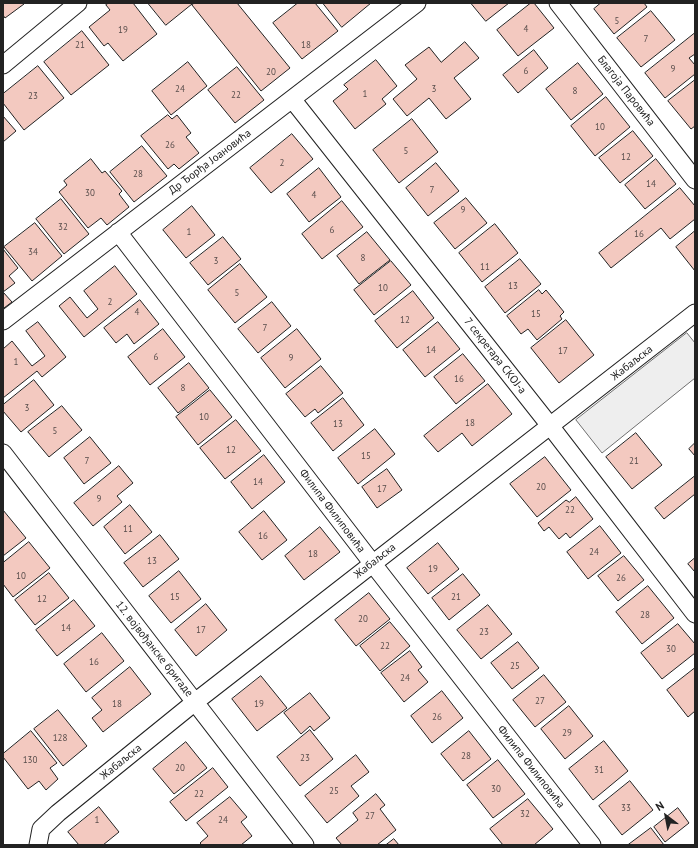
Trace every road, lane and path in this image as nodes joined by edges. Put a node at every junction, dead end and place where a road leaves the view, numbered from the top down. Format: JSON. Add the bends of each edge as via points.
{"nodes":[{"id":1,"x":78,"y":3,"type":"edge"},
{"id":2,"x":417,"y":3,"type":"edge"},
{"id":3,"x":558,"y":3,"type":"edge"},
{"id":4,"x":3,"y":65,"type":"edge"},
{"id":5,"x":292,"y":99,"type":"junction"},
{"id":6,"x":695,"y":180,"type":"edge"},
{"id":7,"x":118,"y":232,"type":"junction"},
{"id":8,"x":695,"y":313,"type":"edge"},
{"id":9,"x":3,"y":321,"type":"edge"},
{"id":10,"x":551,"y":427,"type":"junction"},
{"id":11,"x":3,"y":453,"type":"edge"},
{"id":12,"x":372,"y":564,"type":"junction"},
{"id":13,"x":695,"y":614,"type":"edge"},
{"id":14,"x":195,"y":702,"type":"junction"},
{"id":15,"x":38,"y":845,"type":"edge"},
{"id":16,"x":305,"y":845,"type":"edge"},
{"id":17,"x":592,"y":845,"type":"edge"}],
"edges":[{"from":1,"to":4,"type":"street"},
{"from":2,"to":5,"type":"street","name":"Др Ђорђа Јоановића"},
{"from":3,"to":6,"type":"street","name":"Благоја Паровића"},
{"from":5,"to":7,"type":"street","name":"Др Ђорђа Јоановића"},
{"from":5,"to":10,"type":"street","name":"7 секретара СКОЈ-а"},
{"from":7,"to":9,"type":"street","name":"Др Ђорђа Јоановића"},
{"from":7,"to":12,"type":"street","name":"Филипа Филиповића"},
{"from":8,"to":10,"type":"street","name":"Жабаљска"},
{"from":10,"to":12,"type":"street","name":"Жабаљска"},
{"from":10,"to":13,"type":"street","name":"7 секретара СКОЈ-а"},
{"from":11,"to":14,"type":"street","name":"12. војвођанске бригаде"},
{"from":12,"to":14,"type":"street","name":"Жабаљска"},
{"from":12,"to":17,"type":"street","name":"Филипа Филиповића"},
{"from":14,"to":15,"type":"street","name":"Жабаљска","via":[[58,813],[41,829]]},
{"from":14,"to":16,"type":"street","name":"12. војвођанске бригаде"}]}
